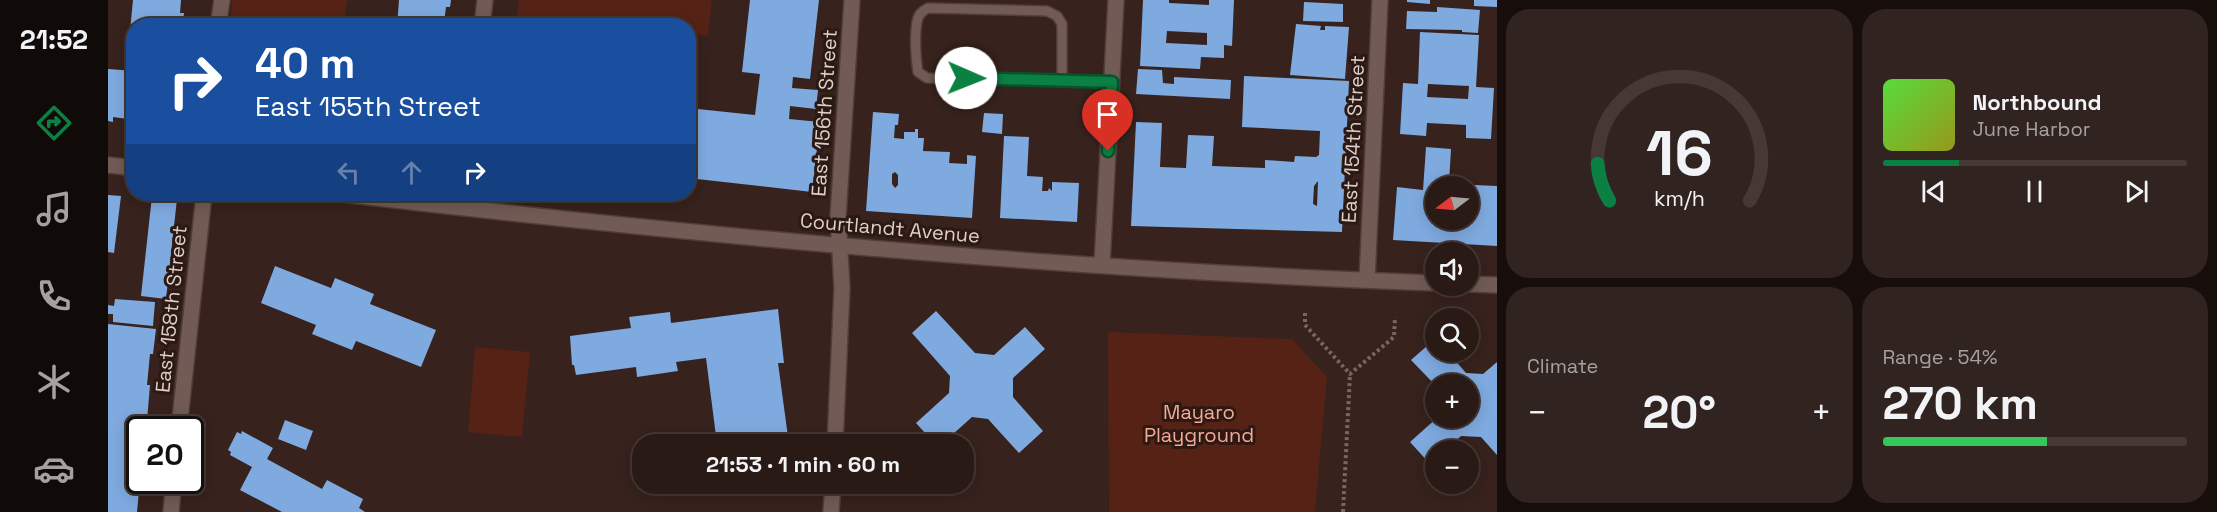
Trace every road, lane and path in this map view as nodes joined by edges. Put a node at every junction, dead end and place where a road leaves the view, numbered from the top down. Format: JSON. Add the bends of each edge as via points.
{"nodes":[{"id":1,"x":222,"y":0,"type":"edge"},
{"id":2,"x":485,"y":0,"type":"edge"},
{"id":3,"x":852,"y":0,"type":"edge"},
{"id":4,"x":1116,"y":0,"type":"edge"},
{"id":5,"x":1380,"y":0,"type":"edge"},
{"id":6,"x":219,"y":18,"type":"edge"},
{"id":7,"x":483,"y":18,"type":"edge"},
{"id":8,"x":1062,"y":80,"type":"junction"},
{"id":9,"x":1112,"y":82,"type":"junction"},
{"id":10,"x":108,"y":165,"type":"edge"},
{"id":11,"x":126,"y":167,"type":"edge"},
{"id":12,"x":203,"y":201,"type":"edge"},
{"id":13,"x":463,"y":201,"type":"edge"},
{"id":14,"x":841,"y":247,"type":"junction"},
{"id":15,"x":1102,"y":265,"type":"junction"},
{"id":16,"x":1367,"y":280,"type":"junction"},
{"id":17,"x":1425,"y":282,"type":"edge"},
{"id":18,"x":1479,"y":284,"type":"edge"},
{"id":19,"x":1497,"y":285,"type":"edge"},
{"id":20,"x":1305,"y":313,"type":"dead end"},
{"id":21,"x":1395,"y":317,"type":"dead end"},
{"id":22,"x":1350,"y":374,"type":"junction"},
{"id":23,"x":180,"y":416,"type":"edge"},
{"id":24,"x":836,"y":434,"type":"edge"},
{"id":25,"x":173,"y":494,"type":"edge"},
{"id":26,"x":832,"y":494,"type":"edge"},
{"id":27,"x":171,"y":512,"type":"edge"},
{"id":28,"x":831,"y":512,"type":"edge"},
{"id":29,"x":1343,"y":512,"type":"edge"}],
"edges":[{"from":1,"to":6,"type":"street"},
{"from":2,"to":7,"type":"street"},
{"from":3,"to":14,"type":"street","name":"East 156th Street","via":[[838,217]]},
{"from":4,"to":9,"type":"street"},
{"from":5,"to":16,"type":"street","name":"East 154th Street"},
{"from":8,"to":8,"type":"lane","via":[[927,78],[918,72],[916,63],[916,22],[928,8],[1047,11],[1062,24]]},
{"from":8,"to":9,"type":"lane"},
{"from":9,"to":15,"type":"street"},
{"from":10,"to":11,"type":"street"},
{"from":12,"to":23,"type":"street","name":"East 158th Street"},
{"from":13,"to":14,"type":"street","name":"Courtlandt Avenue"},
{"from":14,"to":15,"type":"street","name":"Courtlandt Avenue"},
{"from":14,"to":24,"type":"street","name":"East 156th Street","via":[[843,288]]},
{"from":15,"to":16,"type":"street","name":"Courtlandt Avenue"},
{"from":16,"to":17,"type":"street","name":"Courtlandt Avenue"},
{"from":18,"to":19,"type":"street"},
{"from":20,"to":22,"type":"path","via":[[1305,325]]},
{"from":21,"to":22,"type":"path","via":[[1394,337]]},
{"from":22,"to":29,"type":"path"},
{"from":25,"to":27,"type":"street"},
{"from":26,"to":28,"type":"street"}]}
